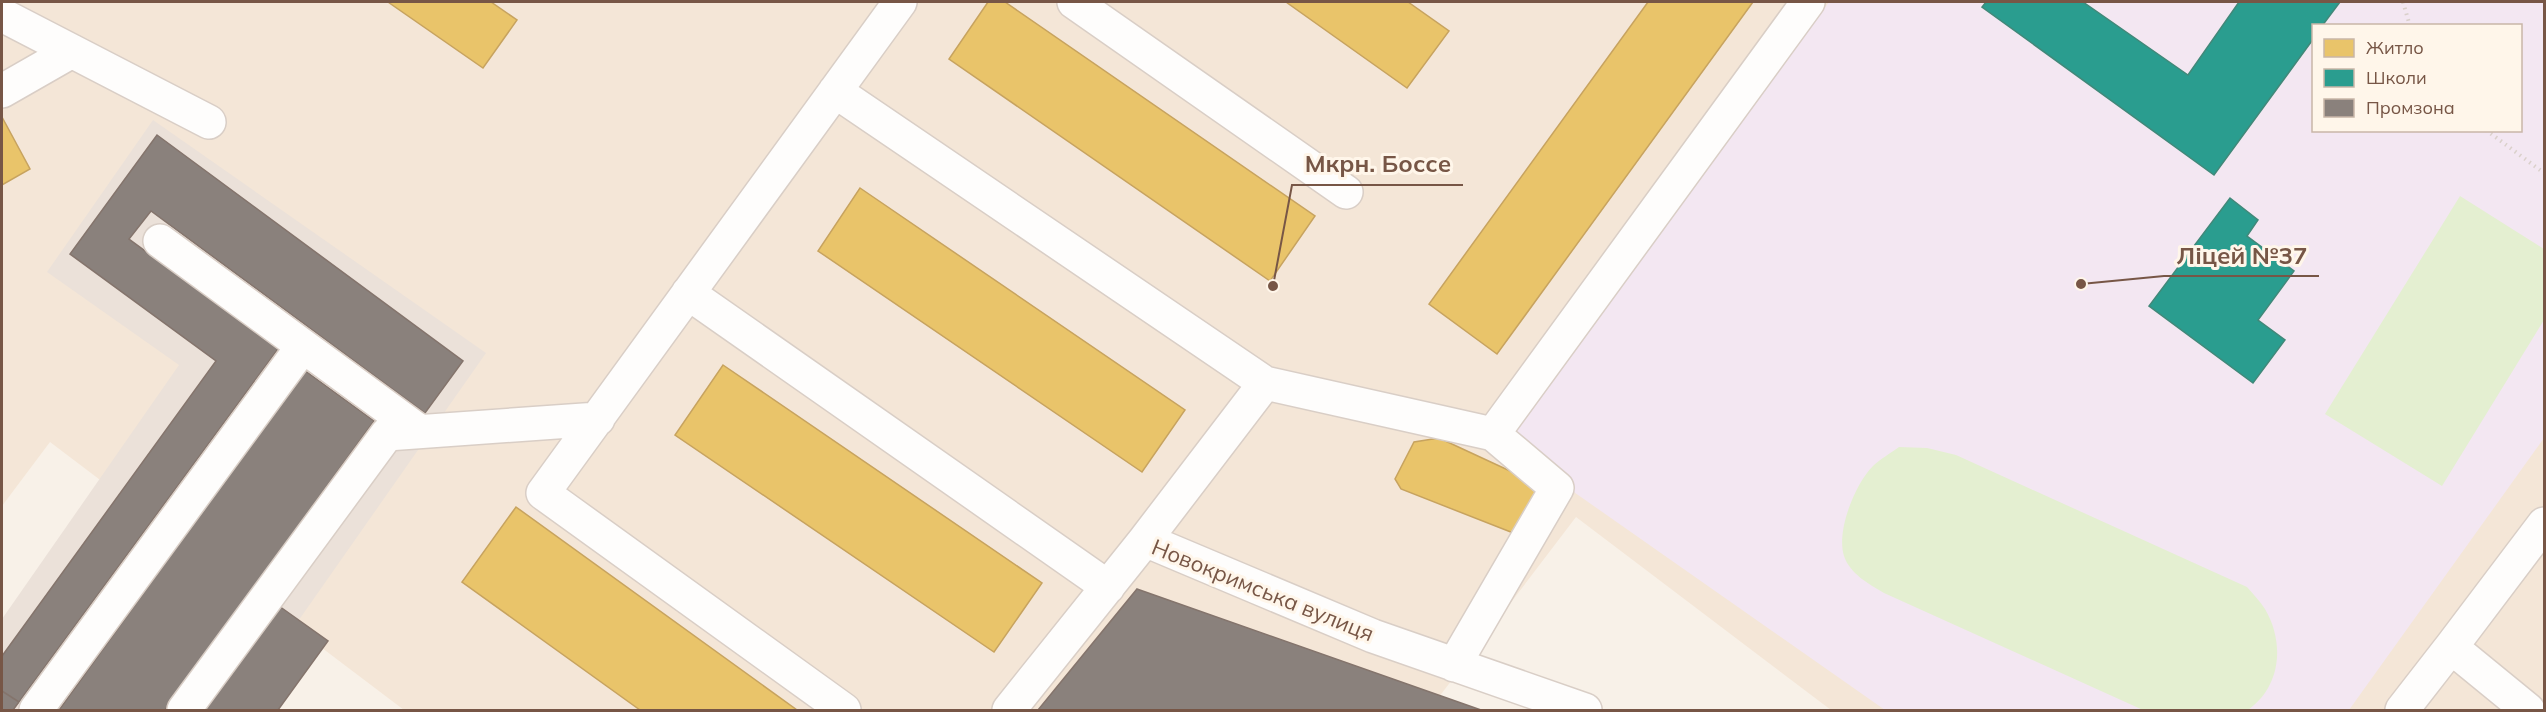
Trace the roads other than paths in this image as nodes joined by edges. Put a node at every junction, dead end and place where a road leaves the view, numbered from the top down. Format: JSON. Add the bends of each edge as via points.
{"nodes":[{"id":1,"x":900,"y":2,"type":"edge"},
{"id":2,"x":1074,"y":2,"type":"edge"},
{"id":3,"x":1808,"y":2,"type":"edge"},
{"id":4,"x":2,"y":15,"type":"edge"},
{"id":5,"x":72,"y":51,"type":"junction"},
{"id":6,"x":2,"y":91,"type":"edge"},
{"id":7,"x":835,"y":92,"type":"junction"},
{"id":8,"x":209,"y":122,"type":"dead end"},
{"id":9,"x":1346,"y":192,"type":"dead end"},
{"id":10,"x":160,"y":241,"type":"dead end"},
{"id":11,"x":688,"y":293,"type":"junction"},
{"id":12,"x":303,"y":346,"type":"junction"},
{"id":13,"x":1265,"y":383,"type":"junction"},
{"id":14,"x":597,"y":419,"type":"junction"},
{"id":15,"x":419,"y":431,"type":"junction"},
{"id":16,"x":1493,"y":434,"type":"junction"},
{"id":17,"x":2544,"y":524,"type":"edge"},
{"id":18,"x":1145,"y":540,"type":"junction"},
{"id":19,"x":1108,"y":587,"type":"junction"},
{"id":20,"x":2451,"y":647,"type":"junction"},
{"id":21,"x":1454,"y":665,"type":"junction"},
{"id":22,"x":36,"y":711,"type":"edge"},
{"id":23,"x":184,"y":711,"type":"edge"},
{"id":24,"x":844,"y":711,"type":"edge"},
{"id":25,"x":1009,"y":711,"type":"edge"},
{"id":26,"x":1585,"y":711,"type":"edge"},
{"id":27,"x":2402,"y":711,"type":"edge"},
{"id":28,"x":2528,"y":711,"type":"edge"}],
"edges":[{"from":1,"to":7,"type":"street"},
{"from":2,"to":9,"type":"street"},
{"from":3,"to":16,"type":"street"},
{"from":4,"to":5,"type":"street"},
{"from":5,"to":6,"type":"street"},
{"from":5,"to":8,"type":"street"},
{"from":7,"to":11,"type":"street"},
{"from":7,"to":13,"type":"street"},
{"from":10,"to":12,"type":"street"},
{"from":11,"to":14,"type":"street"},
{"from":11,"to":19,"type":"street"},
{"from":12,"to":15,"type":"street"},
{"from":12,"to":22,"type":"street"},
{"from":13,"to":16,"type":"street"},
{"from":13,"to":18,"type":"street"},
{"from":14,"to":15,"type":"street"},
{"from":14,"to":24,"type":"street","via":[[543,493]]},
{"from":15,"to":23,"type":"street","via":[[387,434]]},
{"from":16,"to":21,"type":"street","via":[[1557,488]]},
{"from":17,"to":20,"type":"street"},
{"from":18,"to":19,"type":"street","name":"Новокримська вулиця"},
{"from":18,"to":21,"type":"street","name":"Новокримська вулиця","via":[[1373,636]]},
{"from":19,"to":25,"type":"street","name":"Новокримська вулиця"},
{"from":20,"to":27,"type":"street"},
{"from":20,"to":28,"type":"street"},
{"from":21,"to":26,"type":"street","name":"Новокримська вулиця"}]}
